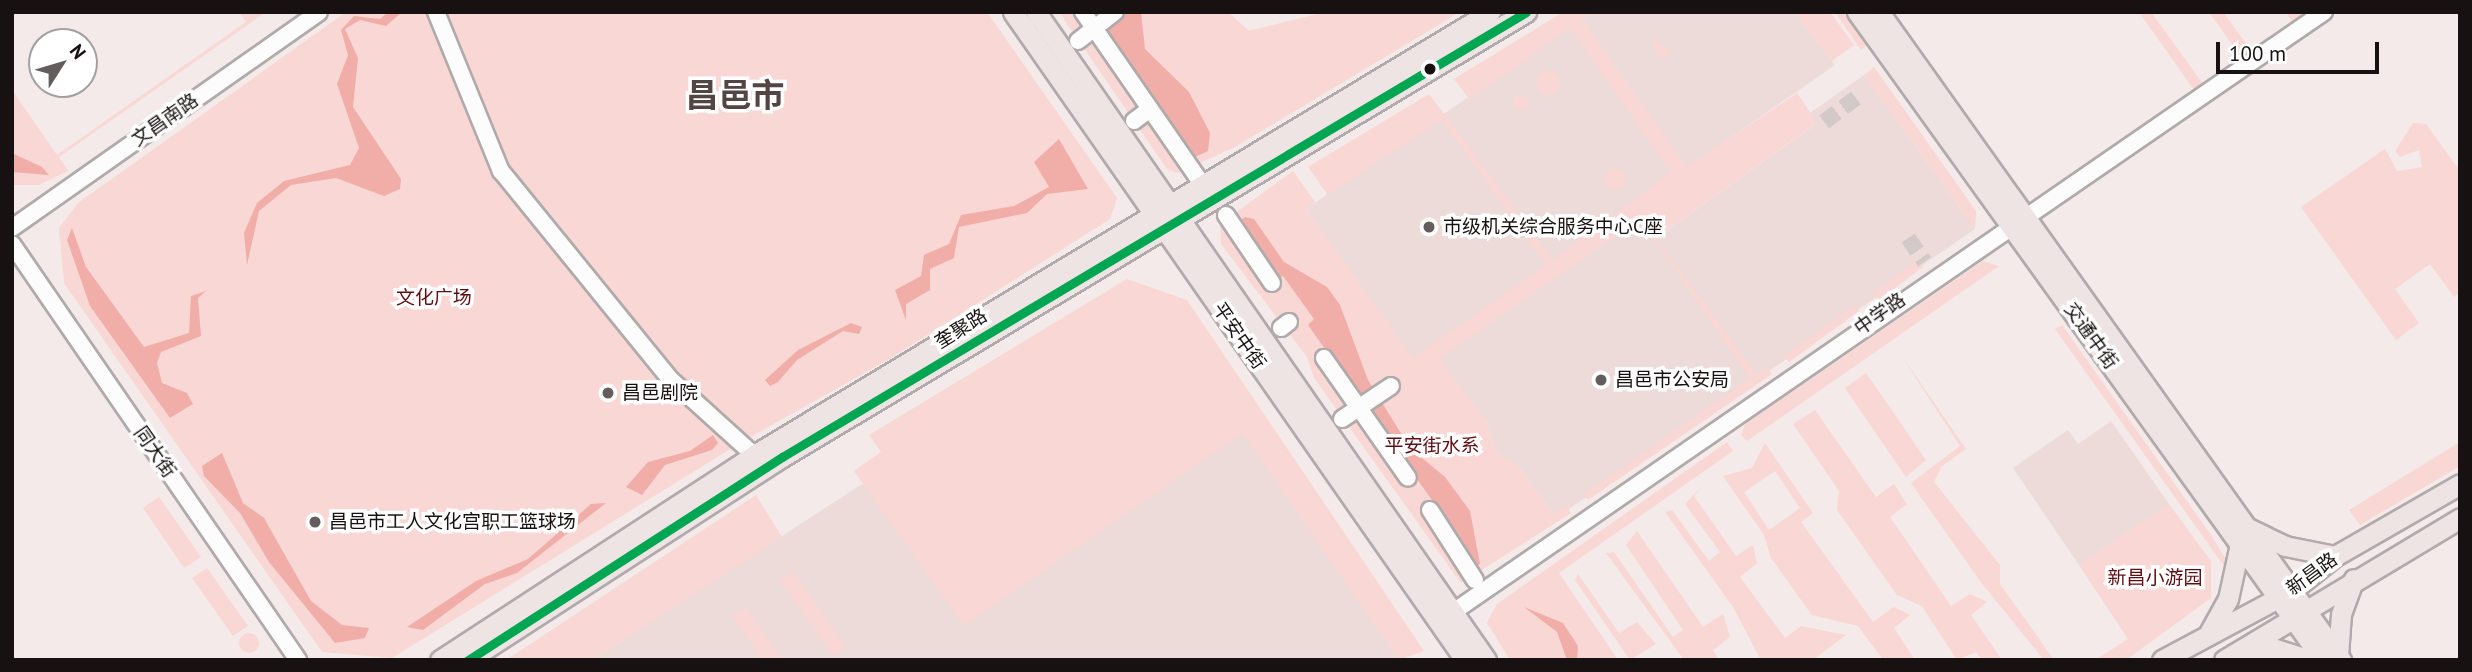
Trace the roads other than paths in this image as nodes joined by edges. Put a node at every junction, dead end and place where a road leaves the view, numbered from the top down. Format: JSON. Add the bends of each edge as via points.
{"nodes":[{"id":1,"x":319,"y":12,"type":"edge"},
{"id":2,"x":436,"y":12,"type":"edge"},
{"id":3,"x":1013,"y":12,"type":"edge"},
{"id":4,"x":1036,"y":12,"type":"edge"},
{"id":5,"x":1083,"y":12,"type":"edge"},
{"id":6,"x":1115,"y":12,"type":"edge"},
{"id":7,"x":1526,"y":12,"type":"edge"},
{"id":8,"x":1857,"y":12,"type":"edge"},
{"id":9,"x":1879,"y":12,"type":"edge"},
{"id":10,"x":2324,"y":12,"type":"edge"},
{"id":11,"x":1481,"y":15,"type":"edge"},
{"id":12,"x":1094,"y":29,"type":"junction"},
{"id":13,"x":1078,"y":41,"type":"dead end"},
{"id":14,"x":1150,"y":109,"type":"junction"},
{"id":15,"x":1134,"y":121,"type":"dead end"},
{"id":16,"x":1203,"y":186,"type":"junction"},
{"id":17,"x":1226,"y":215,"type":"dead end"},
{"id":18,"x":1167,"y":217,"type":"junction"},
{"id":19,"x":2018,"y":222,"type":"junction"},
{"id":20,"x":12,"y":228,"type":"edge"},
{"id":21,"x":12,"y":244,"type":"edge"},
{"id":22,"x":1272,"y":283,"type":"dead end"},
{"id":23,"x":1324,"y":358,"type":"dead end"},
{"id":24,"x":1391,"y":386,"type":"dead end"},
{"id":25,"x":1358,"y":408,"type":"junction"},
{"id":26,"x":1342,"y":419,"type":"dead end"},
{"id":27,"x":754,"y":455,"type":"junction"},
{"id":28,"x":1408,"y":478,"type":"dead end"},
{"id":29,"x":2460,"y":484,"type":"edge"},
{"id":30,"x":1430,"y":510,"type":"dead end"},
{"id":31,"x":2460,"y":518,"type":"edge"},
{"id":32,"x":2243,"y":535,"type":"junction"},
{"id":33,"x":2336,"y":556,"type":"junction"},
{"id":34,"x":2354,"y":579,"type":"junction"},
{"id":35,"x":1475,"y":580,"type":"dead end"},
{"id":36,"x":2285,"y":594,"type":"junction"},
{"id":37,"x":2299,"y":614,"type":"junction"},
{"id":38,"x":1446,"y":618,"type":"junction"},
{"id":39,"x":2209,"y":633,"type":"junction"},
{"id":40,"x":2334,"y":658,"type":"edge"},
{"id":41,"x":298,"y":660,"type":"edge"},
{"id":42,"x":440,"y":660,"type":"edge"},
{"id":43,"x":468,"y":660,"type":"edge"},
{"id":44,"x":1465,"y":660,"type":"edge"},
{"id":45,"x":1486,"y":660,"type":"edge"},
{"id":46,"x":2162,"y":660,"type":"edge"},
{"id":47,"x":2224,"y":660,"type":"edge"},
{"id":48,"x":2309,"y":660,"type":"edge"}],
"edges":[{"from":1,"to":20,"type":"street","name":"文昌南路"},
{"from":2,"to":27,"type":"street","via":[[501,171],[669,378]]},
{"from":3,"to":18,"type":"main road","name":"平安中街"},
{"from":4,"to":18,"type":"main road","name":"平安中街"},
{"from":5,"to":12,"type":"street"},
{"from":6,"to":12,"type":"street"},
{"from":7,"to":18,"type":"main road","name":"奎聚路"},
{"from":8,"to":19,"type":"main road","name":"交通中街"},
{"from":9,"to":19,"type":"main road","name":"交通中街"},
{"from":10,"to":19,"type":"street","name":"中学路"},
{"from":11,"to":16,"type":"main road","name":"奎聚路"},
{"from":12,"to":13,"type":"street"},
{"from":12,"to":14,"type":"street"},
{"from":14,"to":15,"type":"street"},
{"from":14,"to":16,"type":"street"},
{"from":16,"to":18,"type":"main road","name":"奎聚路"},
{"from":17,"to":22,"type":"street"},
{"from":18,"to":27,"type":"main road","name":"奎聚路"},
{"from":18,"to":38,"type":"main road","name":"平安中街"},
{"from":18,"to":43,"type":"main road","name":"奎聚路"},
{"from":19,"to":32,"type":"main road","name":"交通中街"},
{"from":19,"to":38,"type":"street","name":"中学路","via":[[1930,269]]},
{"from":21,"to":41,"type":"street","name":"同大街"},
{"from":23,"to":25,"type":"street"},
{"from":24,"to":25,"type":"street"},
{"from":25,"to":26,"type":"street"},
{"from":25,"to":28,"type":"street"},
{"from":27,"to":42,"type":"main road","name":"奎聚路"},
{"from":29,"to":33,"type":"main road","name":"新昌路"},
{"from":30,"to":35,"type":"street"},
{"from":31,"to":34,"type":"main road","name":"新昌路"},
{"from":32,"to":33,"type":"main road"},
{"from":32,"to":36,"type":"main road","name":"交通中街"},
{"from":32,"to":39,"type":"main road","via":[[2228,599]]},
{"from":33,"to":36,"type":"main road","name":"新昌路"},
{"from":34,"to":37,"type":"main road","name":"新昌路"},
{"from":34,"to":40,"type":"main road"},
{"from":36,"to":37,"type":"main road","name":"交通中街"},
{"from":36,"to":39,"type":"main road","name":"新昌路"},
{"from":37,"to":40,"type":"main road","name":"交通中街"},
{"from":37,"to":47,"type":"main road","name":"新昌路"},
{"from":38,"to":44,"type":"main road","name":"平安中街"},
{"from":38,"to":45,"type":"main road","name":"平安中街"},
{"from":39,"to":46,"type":"main road","name":"新昌路"},
{"from":47,"to":48,"type":"main road","via":[[2258,649]]}]}
